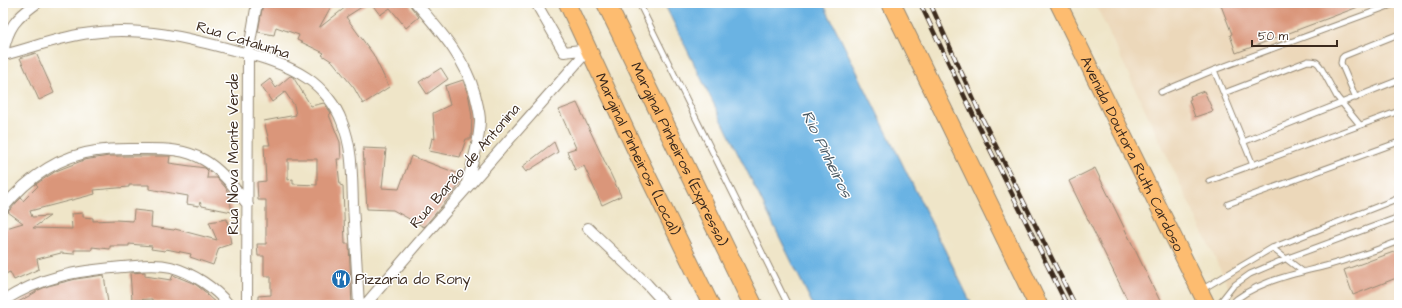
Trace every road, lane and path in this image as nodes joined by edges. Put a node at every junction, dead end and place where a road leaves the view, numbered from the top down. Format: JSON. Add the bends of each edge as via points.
{"nodes":[{"id":1,"x":37,"y":3,"type":"edge"},
{"id":2,"x":257,"y":3,"type":"edge"},
{"id":3,"x":416,"y":3,"type":"edge"},
{"id":4,"x":536,"y":3,"type":"edge"},
{"id":5,"x":567,"y":3,"type":"edge"},
{"id":6,"x":606,"y":3,"type":"edge"},
{"id":7,"x":639,"y":3,"type":"edge"},
{"id":8,"x":892,"y":3,"type":"edge"},
{"id":9,"x":1058,"y":3,"type":"edge"},
{"id":10,"x":1397,"y":3,"type":"edge"},
{"id":11,"x":1399,"y":34,"type":"edge"},
{"id":12,"x":589,"y":49,"type":"junction"},
{"id":13,"x":3,"y":54,"type":"edge"},
{"id":14,"x":248,"y":54,"type":"junction"},
{"id":15,"x":1214,"y":70,"type":"junction"},
{"id":16,"x":1399,"y":80,"type":"edge"},
{"id":17,"x":1161,"y":92,"type":"dead end"},
{"id":18,"x":1224,"y":93,"type":"junction"},
{"id":19,"x":1356,"y":98,"type":"junction"},
{"id":20,"x":1341,"y":104,"type":"junction"},
{"id":21,"x":1399,"y":111,"type":"edge"},
{"id":22,"x":1360,"y":125,"type":"junction"},
{"id":23,"x":1243,"y":142,"type":"junction"},
{"id":24,"x":1399,"y":142,"type":"edge"},
{"id":25,"x":1253,"y":165,"type":"junction"},
{"id":26,"x":1209,"y":181,"type":"dead end"},
{"id":27,"x":465,"y":190,"type":"junction"},
{"id":28,"x":1399,"y":198,"type":"edge"},
{"id":29,"x":1228,"y":204,"type":"dead end"},
{"id":30,"x":248,"y":206,"type":"junction"},
{"id":31,"x":3,"y":208,"type":"edge"},
{"id":32,"x":1399,"y":217,"type":"edge"},
{"id":33,"x":588,"y":228,"type":"dead end"},
{"id":34,"x":1399,"y":242,"type":"edge"},
{"id":35,"x":1272,"y":248,"type":"junction"},
{"id":36,"x":728,"y":252,"type":"junction"},
{"id":37,"x":1285,"y":259,"type":"junction"},
{"id":38,"x":1302,"y":271,"type":"junction"},
{"id":39,"x":1203,"y":298,"type":"edge"},
{"id":40,"x":3,"y":301,"type":"edge"},
{"id":41,"x":229,"y":305,"type":"edge"},
{"id":42,"x":247,"y":305,"type":"edge"},
{"id":43,"x":359,"y":305,"type":"edge"},
{"id":44,"x":365,"y":305,"type":"edge"},
{"id":45,"x":666,"y":305,"type":"edge"},
{"id":46,"x":711,"y":305,"type":"edge"},
{"id":47,"x":745,"y":305,"type":"edge"},
{"id":48,"x":753,"y":305,"type":"edge"},
{"id":49,"x":788,"y":305,"type":"edge"},
{"id":50,"x":1038,"y":305,"type":"edge"},
{"id":51,"x":1218,"y":305,"type":"edge"},
{"id":52,"x":1230,"y":305,"type":"edge"}],
"edges":[{"from":1,"to":13,"type":"street","via":[[21,15],[10,30]]},
{"from":2,"to":14,"type":"street","name":"Rua Nova Monte Verde"},
{"from":3,"to":27,"type":"street","via":[[461,59],[477,102],[480,120],[478,137]]},
{"from":4,"to":12,"type":"street","via":[[564,52]]},
{"from":5,"to":12,"type":"highway","name":"Marginal Pinheiros (Local)"},
{"from":6,"to":36,"type":"highway","name":"Marginal Pinheiros (Expressa)"},
{"from":7,"to":49,"type":"lane"},
{"from":8,"to":50,"type":"highway"},
{"from":9,"to":39,"type":"highway","name":"Avenida Doutora Ruth Cardoso"},
{"from":10,"to":15,"type":"lane"},
{"from":11,"to":19,"type":"lane","via":[[1342,58]]},
{"from":12,"to":27,"type":"street","name":"Rua Barão de Antonina"},
{"from":12,"to":46,"type":"highway","name":"Marginal Pinheiros (Local)"},
{"from":13,"to":14,"type":"street","name":"Rua Catalunha","via":[[33,48],[58,39],[119,31],[152,32],[202,41]]},
{"from":14,"to":30,"type":"street","name":"Rua Nova Monte Verde"},
{"from":14,"to":43,"type":"street","name":"Rua Catalunha","via":[[276,62],[308,79],[323,91],[342,121],[347,134],[351,161]]},
{"from":15,"to":17,"type":"lane"},
{"from":15,"to":18,"type":"lane"},
{"from":16,"to":19,"type":"lane"},
{"from":18,"to":20,"type":"lane","via":[[1313,61],[1320,66]]},
{"from":18,"to":23,"type":"lane"},
{"from":19,"to":20,"type":"lane"},
{"from":20,"to":22,"type":"lane"},
{"from":20,"to":23,"type":"lane"},
{"from":21,"to":22,"type":"lane"},
{"from":22,"to":25,"type":"lane"},
{"from":23,"to":25,"type":"lane"},
{"from":24,"to":29,"type":"lane"},
{"from":25,"to":26,"type":"lane"},
{"from":27,"to":44,"type":"street","name":"Rua Barão de Antonina"},
{"from":28,"to":35,"type":"lane"},
{"from":30,"to":31,"type":"street","via":[[220,171],[192,154],[169,149],[108,150],[80,154],[51,166],[30,180]]},
{"from":30,"to":42,"type":"street","name":"Rua Nova Monte Verde"},
{"from":32,"to":37,"type":"lane"},
{"from":33,"to":45,"type":"street"},
{"from":34,"to":38,"type":"lane"},
{"from":35,"to":37,"type":"lane"},
{"from":35,"to":39,"type":"lane"},
{"from":36,"to":47,"type":"highway"},
{"from":36,"to":48,"type":"highway","name":"Marginal Pinheiros (Expressa)"},
{"from":37,"to":38,"type":"lane"},
{"from":37,"to":51,"type":"lane","via":[[1236,283]]},
{"from":38,"to":52,"type":"lane","via":[[1254,288]]},
{"from":40,"to":41,"type":"street","via":[[31,285],[63,274],[158,266],[178,269],[201,280]]}]}
